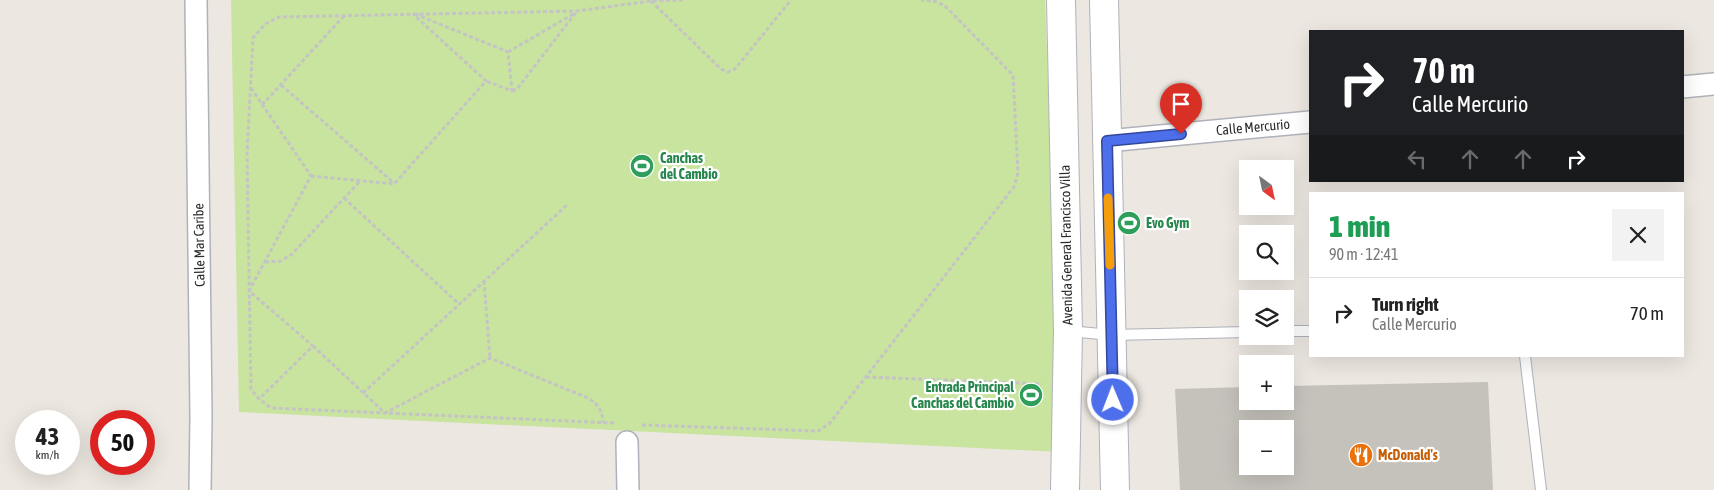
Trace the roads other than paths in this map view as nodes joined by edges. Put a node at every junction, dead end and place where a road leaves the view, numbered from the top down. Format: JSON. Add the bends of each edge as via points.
{"nodes":[{"id":1,"x":196,"y":0,"type":"edge"},
{"id":2,"x":1061,"y":0,"type":"edge"},
{"id":3,"x":1104,"y":0,"type":"edge"},
{"id":4,"x":1714,"y":84,"type":"edge"},
{"id":5,"x":1684,"y":87,"type":"edge"},
{"id":6,"x":1309,"y":122,"type":"edge"},
{"id":7,"x":1107,"y":141,"type":"junction"},
{"id":8,"x":1068,"y":331,"type":"junction"},
{"id":9,"x":1294,"y":331,"type":"edge"},
{"id":10,"x":1309,"y":331,"type":"edge"},
{"id":11,"x":1239,"y":332,"type":"edge"},
{"id":12,"x":1111,"y":335,"type":"junction"},
{"id":13,"x":1525,"y":357,"type":"edge"},
{"id":14,"x":628,"y":430,"type":"road end"},
{"id":15,"x":200,"y":490,"type":"edge"},
{"id":16,"x":628,"y":490,"type":"edge"},
{"id":17,"x":1065,"y":490,"type":"edge"},
{"id":18,"x":1115,"y":490,"type":"edge"},
{"id":19,"x":1541,"y":490,"type":"edge"}],
"edges":[{"from":1,"to":15,"type":"street","name":"Calle Mar Caribe"},
{"from":2,"to":8,"type":"main road","name":"Avenida General Francisco Villa"},
{"from":3,"to":7,"type":"main road"},
{"from":4,"to":5,"type":"street"},
{"from":6,"to":7,"type":"street","name":"Calle Mercurio"},
{"from":7,"to":12,"type":"main road"},
{"from":8,"to":12,"type":"lane"},
{"from":8,"to":17,"type":"main road","name":"Avenida General Francisco Villa"},
{"from":9,"to":10,"type":"lane"},
{"from":11,"to":12,"type":"lane"},
{"from":12,"to":18,"type":"main road"},
{"from":13,"to":19,"type":"lane"},
{"from":14,"to":16,"type":"street"}]}
